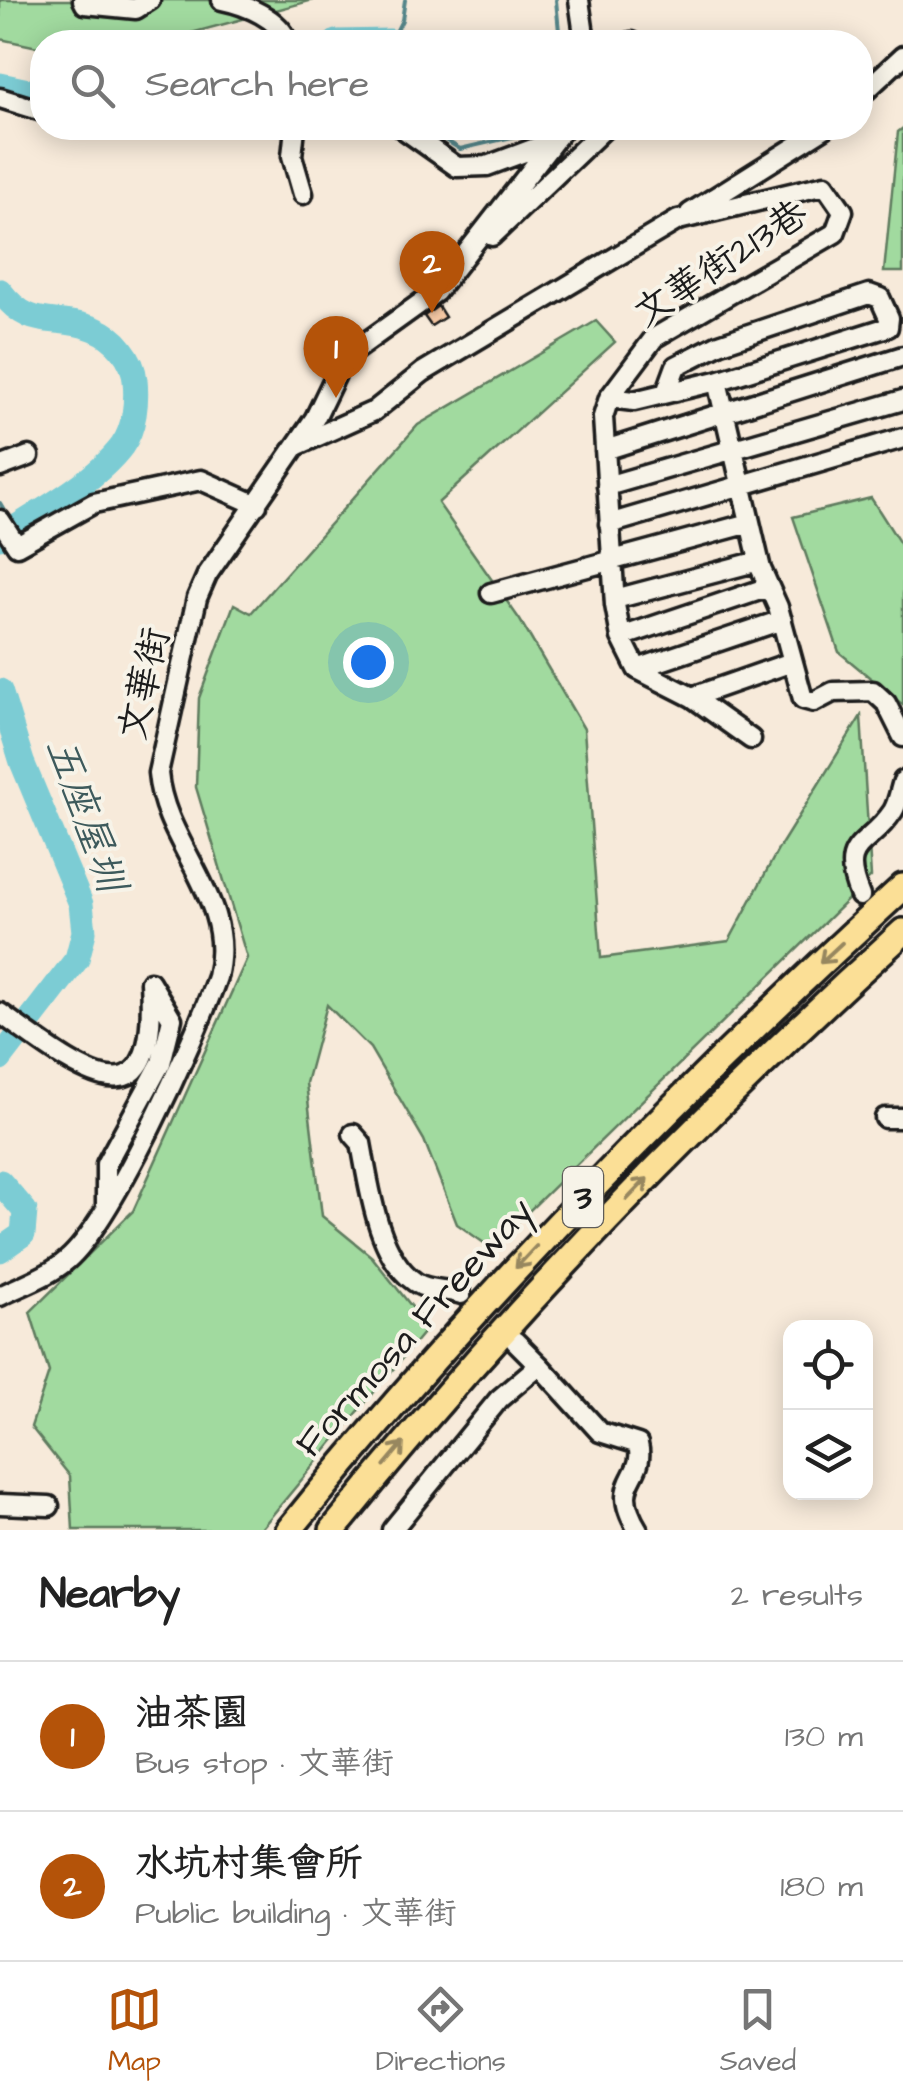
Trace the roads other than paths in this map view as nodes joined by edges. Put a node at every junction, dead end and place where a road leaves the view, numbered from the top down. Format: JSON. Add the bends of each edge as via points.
{"nodes":[{"id":1,"x":82,"y":0,"type":"edge"},
{"id":2,"x":150,"y":0,"type":"edge"},
{"id":3,"x":222,"y":0,"type":"edge"},
{"id":4,"x":579,"y":0,"type":"edge"},
{"id":5,"x":277,"y":30,"type":"edge"},
{"id":6,"x":583,"y":30,"type":"edge"},
{"id":7,"x":903,"y":56,"type":"edge"},
{"id":8,"x":873,"y":84,"type":"edge"},
{"id":9,"x":0,"y":98,"type":"edge"},
{"id":10,"x":30,"y":107,"type":"edge"},
{"id":11,"x":294,"y":140,"type":"edge"},
{"id":12,"x":419,"y":140,"type":"edge"},
{"id":13,"x":546,"y":140,"type":"edge"},
{"id":14,"x":555,"y":140,"type":"edge"},
{"id":15,"x":592,"y":140,"type":"edge"},
{"id":16,"x":806,"y":140,"type":"edge"},
{"id":17,"x":302,"y":194,"type":"dead end"},
{"id":18,"x":678,"y":220,"type":"junction"},
{"id":19,"x":452,"y":274,"type":"junction"},
{"id":20,"x":903,"y":356,"type":"edge"},
{"id":21,"x":717,"y":381,"type":"junction"},
{"id":22,"x":666,"y":394,"type":"junction"},
{"id":23,"x":608,"y":398,"type":"junction"},
{"id":24,"x":903,"y":400,"type":"edge"},
{"id":25,"x":723,"y":415,"type":"junction"},
{"id":26,"x":903,"y":438,"type":"edge"},
{"id":27,"x":298,"y":445,"type":"junction"},
{"id":28,"x":605,"y":450,"type":"junction"},
{"id":29,"x":732,"y":452,"type":"junction"},
{"id":30,"x":28,"y":456,"type":"dead end"},
{"id":31,"x":0,"y":467,"type":"edge"},
{"id":32,"x":740,"y":485,"type":"junction"},
{"id":33,"x":607,"y":486,"type":"junction"},
{"id":34,"x":257,"y":505,"type":"junction"},
{"id":35,"x":0,"y":520,"type":"edge"},
{"id":36,"x":750,"y":523,"type":"junction"},
{"id":37,"x":610,"y":524,"type":"junction"},
{"id":38,"x":612,"y":560,"type":"junction"},
{"id":39,"x":759,"y":560,"type":"junction"},
{"id":40,"x":769,"y":587,"type":"junction"},
{"id":41,"x":491,"y":593,"type":"dead end"},
{"id":42,"x":614,"y":599,"type":"junction"},
{"id":43,"x":782,"y":620,"type":"junction"},
{"id":44,"x":622,"y":637,"type":"junction"},
{"id":45,"x":792,"y":662,"type":"junction"},
{"id":46,"x":637,"y":669,"type":"junction"},
{"id":47,"x":692,"y":697,"type":"junction"},
{"id":48,"x":903,"y":737,"type":"edge"},
{"id":49,"x":751,"y":739,"type":"dead end"},
{"id":50,"x":903,"y":781,"type":"edge"},
{"id":51,"x":903,"y":888,"type":"edge"},
{"id":52,"x":860,"y":896,"type":"dead end"},
{"id":53,"x":903,"y":932,"type":"edge"},
{"id":54,"x":0,"y":1013,"type":"edge"},
{"id":55,"x":353,"y":1134,"type":"dead end"},
{"id":56,"x":106,"y":1205,"type":"junction"},
{"id":57,"x":461,"y":1294,"type":"dead end"},
{"id":58,"x":0,"y":1296,"type":"edge"},
{"id":59,"x":515,"y":1341,"type":"dead end"},
{"id":60,"x":539,"y":1364,"type":"junction"},
{"id":61,"x":0,"y":1504,"type":"edge"},
{"id":62,"x":49,"y":1506,"type":"dead end"},
{"id":63,"x":289,"y":1530,"type":"edge"},
{"id":64,"x":333,"y":1530,"type":"edge"},
{"id":65,"x":392,"y":1530,"type":"edge"},
{"id":66,"x":638,"y":1530,"type":"edge"}],
"edges":[{"from":1,"to":2,"type":"street","via":[[136,9]]},
{"from":3,"to":5,"type":"street"},
{"from":4,"to":6,"type":"street"},
{"from":7,"to":8,"type":"street"},
{"from":9,"to":10,"type":"street"},
{"from":11,"to":17,"type":"street"},
{"from":12,"to":13,"type":"street","via":[[457,167],[487,166]]},
{"from":14,"to":19,"type":"street","name":"文華街"},
{"from":15,"to":19,"type":"street"},
{"from":16,"to":18,"type":"street"},
{"from":18,"to":23,"type":"street","name":"文華街213巷","via":[[825,185],[843,211],[834,233],[654,338]]},
{"from":18,"to":27,"type":"street","name":"文華街213巷","via":[[423,372],[374,412]]},
{"from":19,"to":27,"type":"street","name":"文華街","via":[[344,358]]},
{"from":20,"to":25,"type":"street"},
{"from":21,"to":22,"type":"street"},
{"from":21,"to":22,"type":"street","via":[[888,328],[889,318],[880,298],[869,294],[720,344],[676,366]]},
{"from":21,"to":25,"type":"street"},
{"from":22,"to":23,"type":"street"},
{"from":23,"to":28,"type":"street"},
{"from":24,"to":29,"type":"street"},
{"from":25,"to":28,"type":"street"},
{"from":25,"to":29,"type":"street"},
{"from":26,"to":32,"type":"street"},
{"from":27,"to":34,"type":"street","name":"文華街"},
{"from":28,"to":33,"type":"street"},
{"from":29,"to":32,"type":"street"},
{"from":29,"to":33,"type":"street"},
{"from":30,"to":31,"type":"street"},
{"from":32,"to":36,"type":"street"},
{"from":32,"to":37,"type":"street"},
{"from":33,"to":37,"type":"street"},
{"from":34,"to":35,"type":"street","via":[[201,480],[94,503],[17,546]]},
{"from":34,"to":56,"type":"street","name":"文華街","via":[[215,560],[198,598],[158,773],[216,913],[220,965],[154,1116]]},
{"from":36,"to":38,"type":"street"},
{"from":36,"to":39,"type":"street"},
{"from":37,"to":38,"type":"street"},
{"from":38,"to":41,"type":"street"},
{"from":38,"to":42,"type":"street"},
{"from":39,"to":40,"type":"street"},
{"from":39,"to":42,"type":"street"},
{"from":40,"to":43,"type":"street"},
{"from":40,"to":44,"type":"street"},
{"from":42,"to":44,"type":"street"},
{"from":43,"to":45,"type":"street"},
{"from":43,"to":46,"type":"street"},
{"from":44,"to":46,"type":"street"},
{"from":45,"to":47,"type":"street"},
{"from":45,"to":48,"type":"street","via":[[803,699],[873,692]]},
{"from":46,"to":47,"type":"street"},
{"from":47,"to":49,"type":"street"},
{"from":50,"to":52,"type":"street","via":[[892,811],[853,852],[850,872]]},
{"from":51,"to":63,"type":"highway","name":"Formosa Freeway","number":"3","one_way":true,"via":[[682,1094],[375,1424]]},
{"from":64,"to":53,"type":"highway","name":"Formosa Freeway","number":"3","one_way":true,"via":[[551,1278],[706,1118]]},
{"from":54,"to":56,"type":"street","via":[[84,1073],[115,1078],[140,1065],[154,1033],[150,982],[172,1019],[162,1063],[106,1164]]},
{"from":55,"to":57,"type":"street","via":[[400,1265],[427,1289]]},
{"from":56,"to":58,"type":"street","name":"文華街","via":[[69,1258]]},
{"from":59,"to":60,"type":"street"},
{"from":60,"to":65,"type":"street","via":[[500,1399]]},
{"from":60,"to":66,"type":"street","via":[[600,1432],[638,1444],[640,1462],[624,1493]]},
{"from":61,"to":62,"type":"street"}]}
